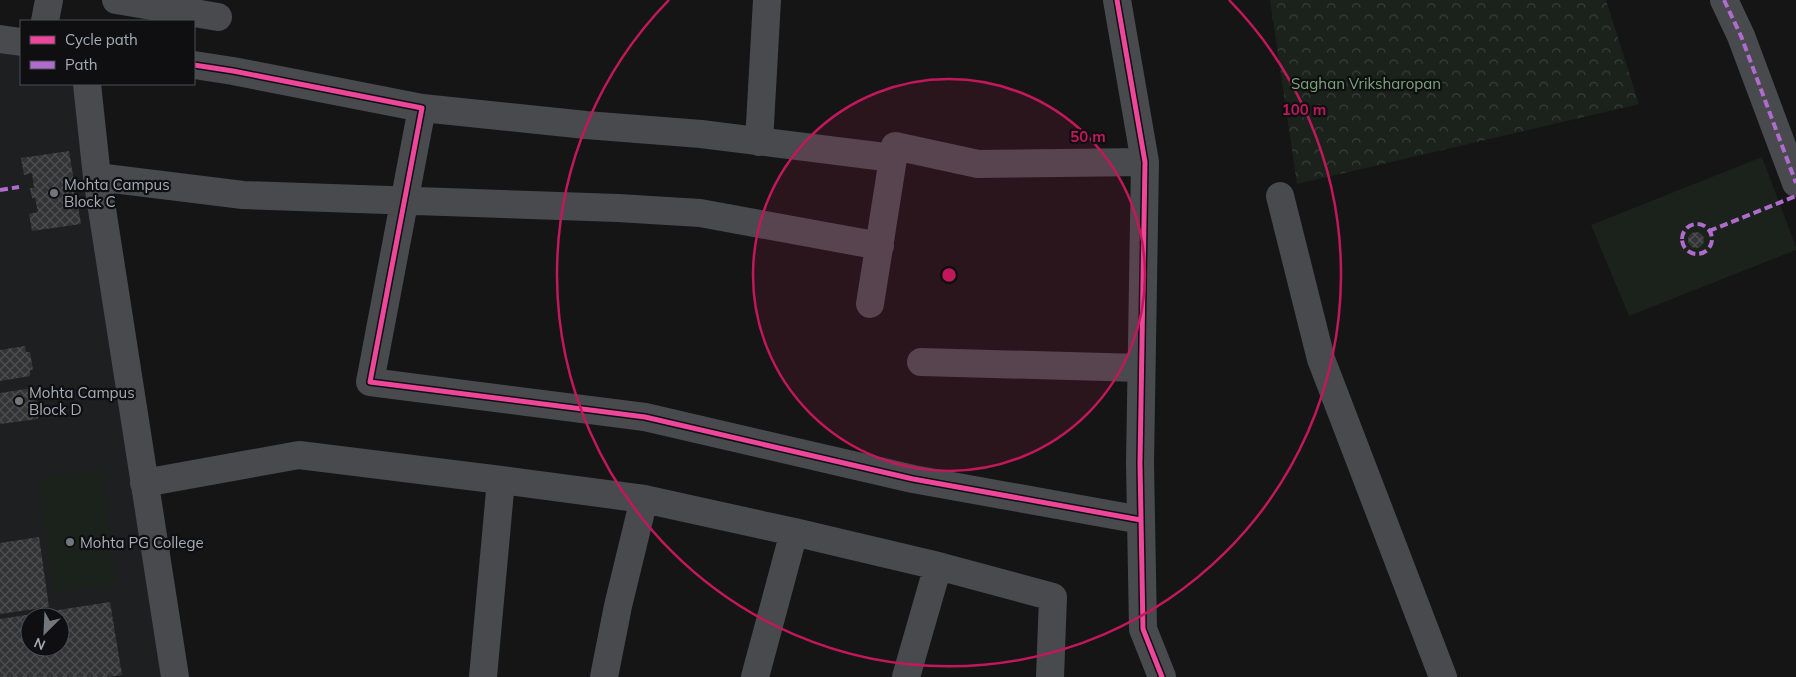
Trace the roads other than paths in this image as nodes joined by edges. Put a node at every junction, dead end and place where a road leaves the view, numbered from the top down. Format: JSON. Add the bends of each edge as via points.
{"nodes":[{"id":1,"x":49,"y":0,"type":"edge"},
{"id":2,"x":116,"y":0,"type":"edge"},
{"id":3,"x":768,"y":0,"type":"edge"},
{"id":4,"x":1117,"y":0,"type":"edge"},
{"id":5,"x":1724,"y":0,"type":"edge"},
{"id":6,"x":218,"y":17,"type":"dead end"},
{"id":7,"x":45,"y":20,"type":"edge"},
{"id":8,"x":0,"y":39,"type":"edge"},
{"id":9,"x":20,"y":42,"type":"edge"},
{"id":10,"x":195,"y":65,"type":"edge"},
{"id":11,"x":87,"y":85,"type":"edge"},
{"id":12,"x":422,"y":108,"type":"junction"},
{"id":13,"x":760,"y":142,"type":"junction"},
{"id":14,"x":894,"y":158,"type":"junction"},
{"id":15,"x":1145,"y":162,"type":"junction"},
{"id":16,"x":96,"y":177,"type":"junction"},
{"id":17,"x":1796,"y":183,"type":"edge"},
{"id":18,"x":1280,"y":196,"type":"dead end"},
{"id":19,"x":406,"y":200,"type":"junction"},
{"id":20,"x":880,"y":246,"type":"junction"},
{"id":21,"x":870,"y":304,"type":"dead end"},
{"id":22,"x":921,"y":362,"type":"dead end"},
{"id":23,"x":1141,"y":368,"type":"junction"},
{"id":24,"x":502,"y":480,"type":"junction"},
{"id":25,"x":144,"y":483,"type":"junction"},
{"id":26,"x":644,"y":499,"type":"junction"},
{"id":27,"x":1141,"y":520,"type":"junction"},
{"id":28,"x":794,"y":532,"type":"junction"},
{"id":29,"x":938,"y":566,"type":"junction"},
{"id":30,"x":175,"y":677,"type":"edge"},
{"id":31,"x":484,"y":677,"type":"edge"},
{"id":32,"x":604,"y":677,"type":"edge"},
{"id":33,"x":755,"y":677,"type":"edge"},
{"id":34,"x":906,"y":677,"type":"edge"},
{"id":35,"x":1050,"y":677,"type":"edge"},
{"id":36,"x":1162,"y":677,"type":"edge"},
{"id":37,"x":1444,"y":677,"type":"edge"}],
"edges":[{"from":1,"to":7,"type":"street"},
{"from":2,"to":6,"type":"street"},
{"from":3,"to":13,"type":"street"},
{"from":4,"to":15,"type":"street"},
{"from":5,"to":17,"type":"street","via":[[1748,54]]},
{"from":8,"to":9,"type":"street"},
{"from":10,"to":12,"type":"street"},
{"from":11,"to":16,"type":"street"},
{"from":12,"to":13,"type":"street"},
{"from":12,"to":19,"type":"street"},
{"from":13,"to":14,"type":"street"},
{"from":14,"to":15,"type":"street","via":[[896,146],[978,164]]},
{"from":14,"to":20,"type":"street"},
{"from":15,"to":23,"type":"street"},
{"from":16,"to":19,"type":"street","via":[[243,195]]},
{"from":16,"to":25,"type":"street"},
{"from":18,"to":37,"type":"street","via":[[1321,359]]},
{"from":19,"to":20,"type":"street","via":[[700,213]]},
{"from":19,"to":27,"type":"street","via":[[370,382],[645,417],[912,479]]},
{"from":20,"to":21,"type":"street"},
{"from":22,"to":23,"type":"street"},
{"from":23,"to":27,"type":"street"},
{"from":24,"to":25,"type":"street","via":[[299,455]]},
{"from":24,"to":26,"type":"street"},
{"from":24,"to":31,"type":"street"},
{"from":25,"to":30,"type":"street"},
{"from":26,"to":28,"type":"street"},
{"from":26,"to":32,"type":"street"},
{"from":27,"to":36,"type":"street","via":[[1143,629]]},
{"from":28,"to":29,"type":"street"},
{"from":28,"to":33,"type":"street"},
{"from":29,"to":34,"type":"street"},
{"from":29,"to":35,"type":"street","via":[[1053,597]]}]}
